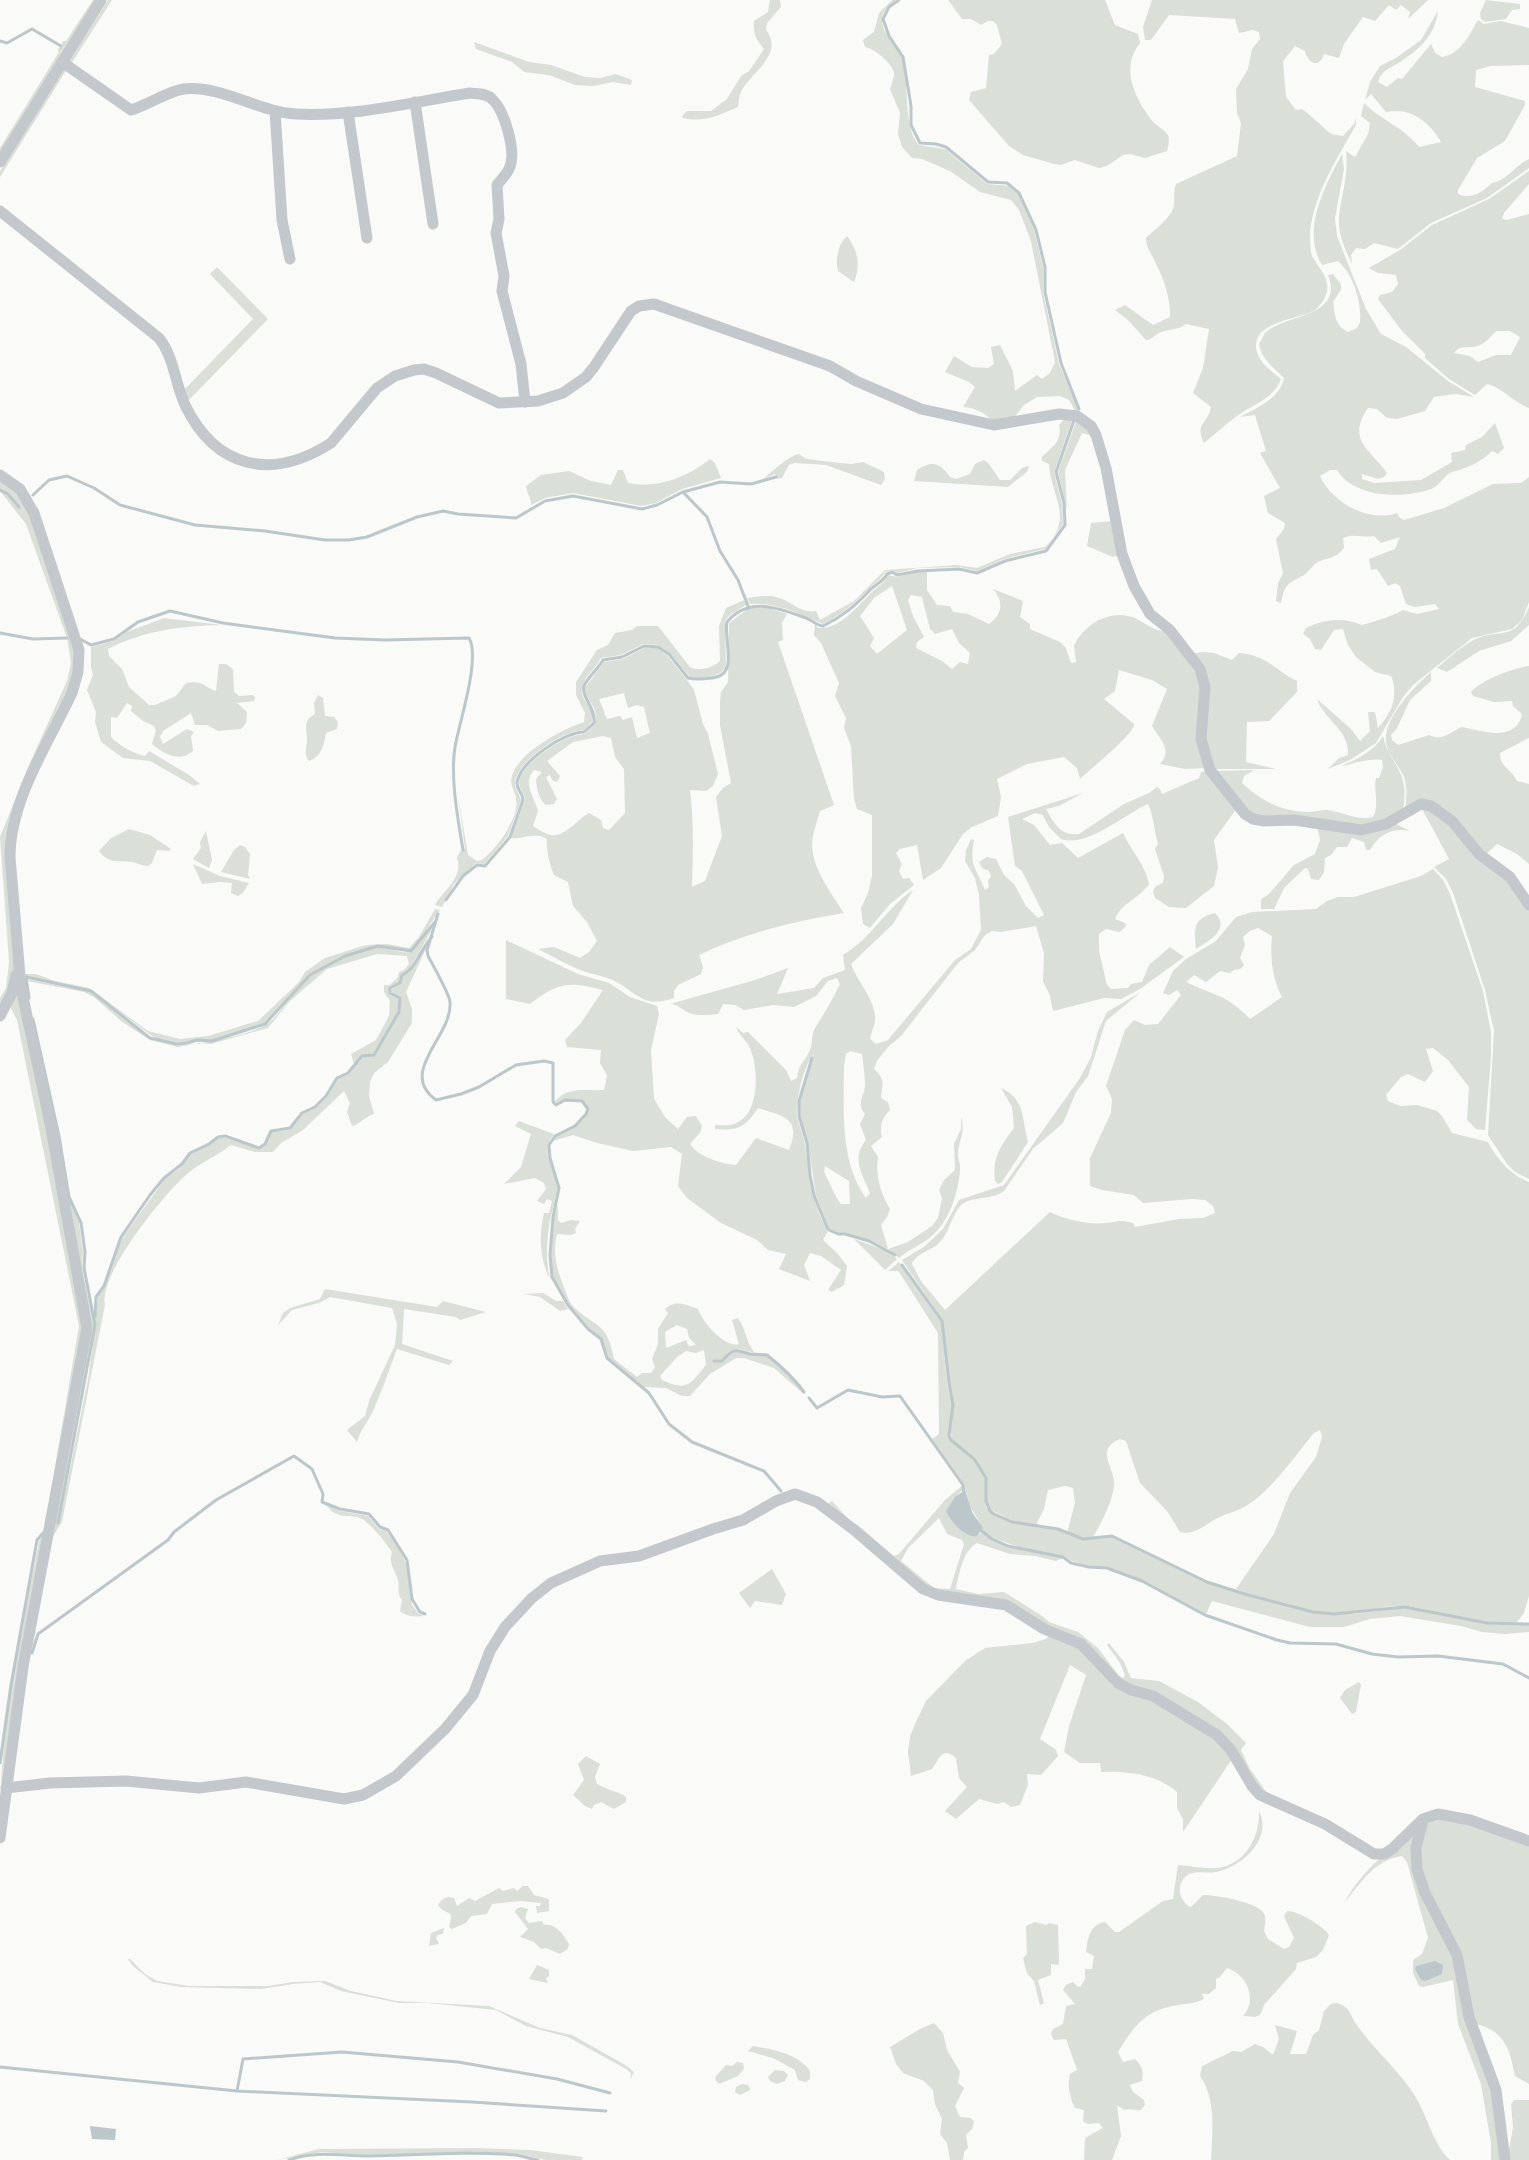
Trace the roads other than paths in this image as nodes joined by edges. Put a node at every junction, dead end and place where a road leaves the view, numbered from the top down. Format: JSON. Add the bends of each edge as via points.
{"nodes":[{"id":1,"x":101,"y":0,"type":"edge"},
{"id":2,"x":62,"y":62,"type":"junction"},
{"id":3,"x":415,"y":102,"type":"junction"},
{"id":4,"x":275,"y":111,"type":"junction"},
{"id":5,"x":348,"y":112,"type":"junction"},
{"id":6,"x":0,"y":162,"type":"edge"},
{"id":7,"x":0,"y":211,"type":"edge"},
{"id":8,"x":433,"y":224,"type":"dead end"},
{"id":9,"x":366,"y":238,"type":"dead end"},
{"id":10,"x":290,"y":259,"type":"dead end"},
{"id":11,"x":525,"y":402,"type":"junction"},
{"id":12,"x":0,"y":475,"type":"edge"},
{"id":13,"x":1529,"y":905,"type":"edge"},
{"id":14,"x":18,"y":958,"type":"junction"},
{"id":15,"x":0,"y":1016,"type":"edge"},
{"id":16,"x":6,"y":1788,"type":"junction"},
{"id":17,"x":1423,"y":1819,"type":"junction"},
{"id":18,"x":0,"y":1838,"type":"edge"},
{"id":19,"x":1529,"y":1841,"type":"edge"},
{"id":20,"x":1505,"y":2160,"type":"edge"}],
"edges":[{"from":1,"to":2,"type":"street"},
{"from":2,"to":4,"type":"street","via":[[131,110],[173,92],[195,89]]},
{"from":2,"to":6,"type":"street"},
{"from":3,"to":5,"type":"street"},
{"from":3,"to":8,"type":"street"},
{"from":3,"to":11,"type":"street","via":[[470,93],[485,94],[492,99],[505,121],[511,162],[510,169],[497,185],[496,232],[504,276],[502,292],[521,364]]},
{"from":4,"to":5,"type":"street"},
{"from":4,"to":10,"type":"street","via":[[282,220]]},
{"from":5,"to":9,"type":"street"},
{"from":7,"to":11,"type":"street","via":[[160,338],[192,417],[209,442],[230,457],[250,463],[275,463],[307,456],[331,443],[377,388],[403,372],[424,369],[486,399]]},
{"from":11,"to":13,"type":"street","via":[[563,393],[586,377],[627,315],[639,306],[654,304],[830,366],[921,409],[994,425],[1058,414],[1077,416],[1091,426],[1096,436],[1106,468],[1122,554],[1134,586],[1150,614],[1170,630],[1200,669],[1205,687],[1202,739],[1210,770],[1245,814],[1264,821],[1294,820],[1361,830],[1386,824],[1420,804],[1431,806],[1452,821],[1479,854],[1510,877]]},
{"from":12,"to":14,"type":"street","via":[[20,489],[34,513],[79,650],[78,672],[72,693],[14,815],[10,857]]},
{"from":14,"to":15,"type":"street","via":[[12,993]]},
{"from":14,"to":16,"type":"street","via":[[21,988],[50,1123],[87,1328],[25,1659]]},
{"from":16,"to":17,"type":"street","via":[[126,1781],[199,1788],[246,1782],[344,1799],[363,1795],[396,1776],[445,1729],[473,1694],[490,1651],[505,1627],[551,1583],[600,1561],[639,1556],[743,1520],[795,1494],[817,1502],[923,1589],[1006,1605],[1044,1629],[1081,1644],[1118,1683],[1153,1696],[1217,1735],[1260,1795],[1314,1819],[1356,1845],[1374,1854],[1384,1854],[1399,1844]]},
{"from":16,"to":18,"type":"street"},
{"from":17,"to":19,"type":"street","via":[[1444,1814],[1464,1818]]},
{"from":17,"to":20,"type":"street","via":[[1416,1847],[1417,1868],[1425,1893],[1457,1955],[1469,2017],[1496,2090]]}]}
